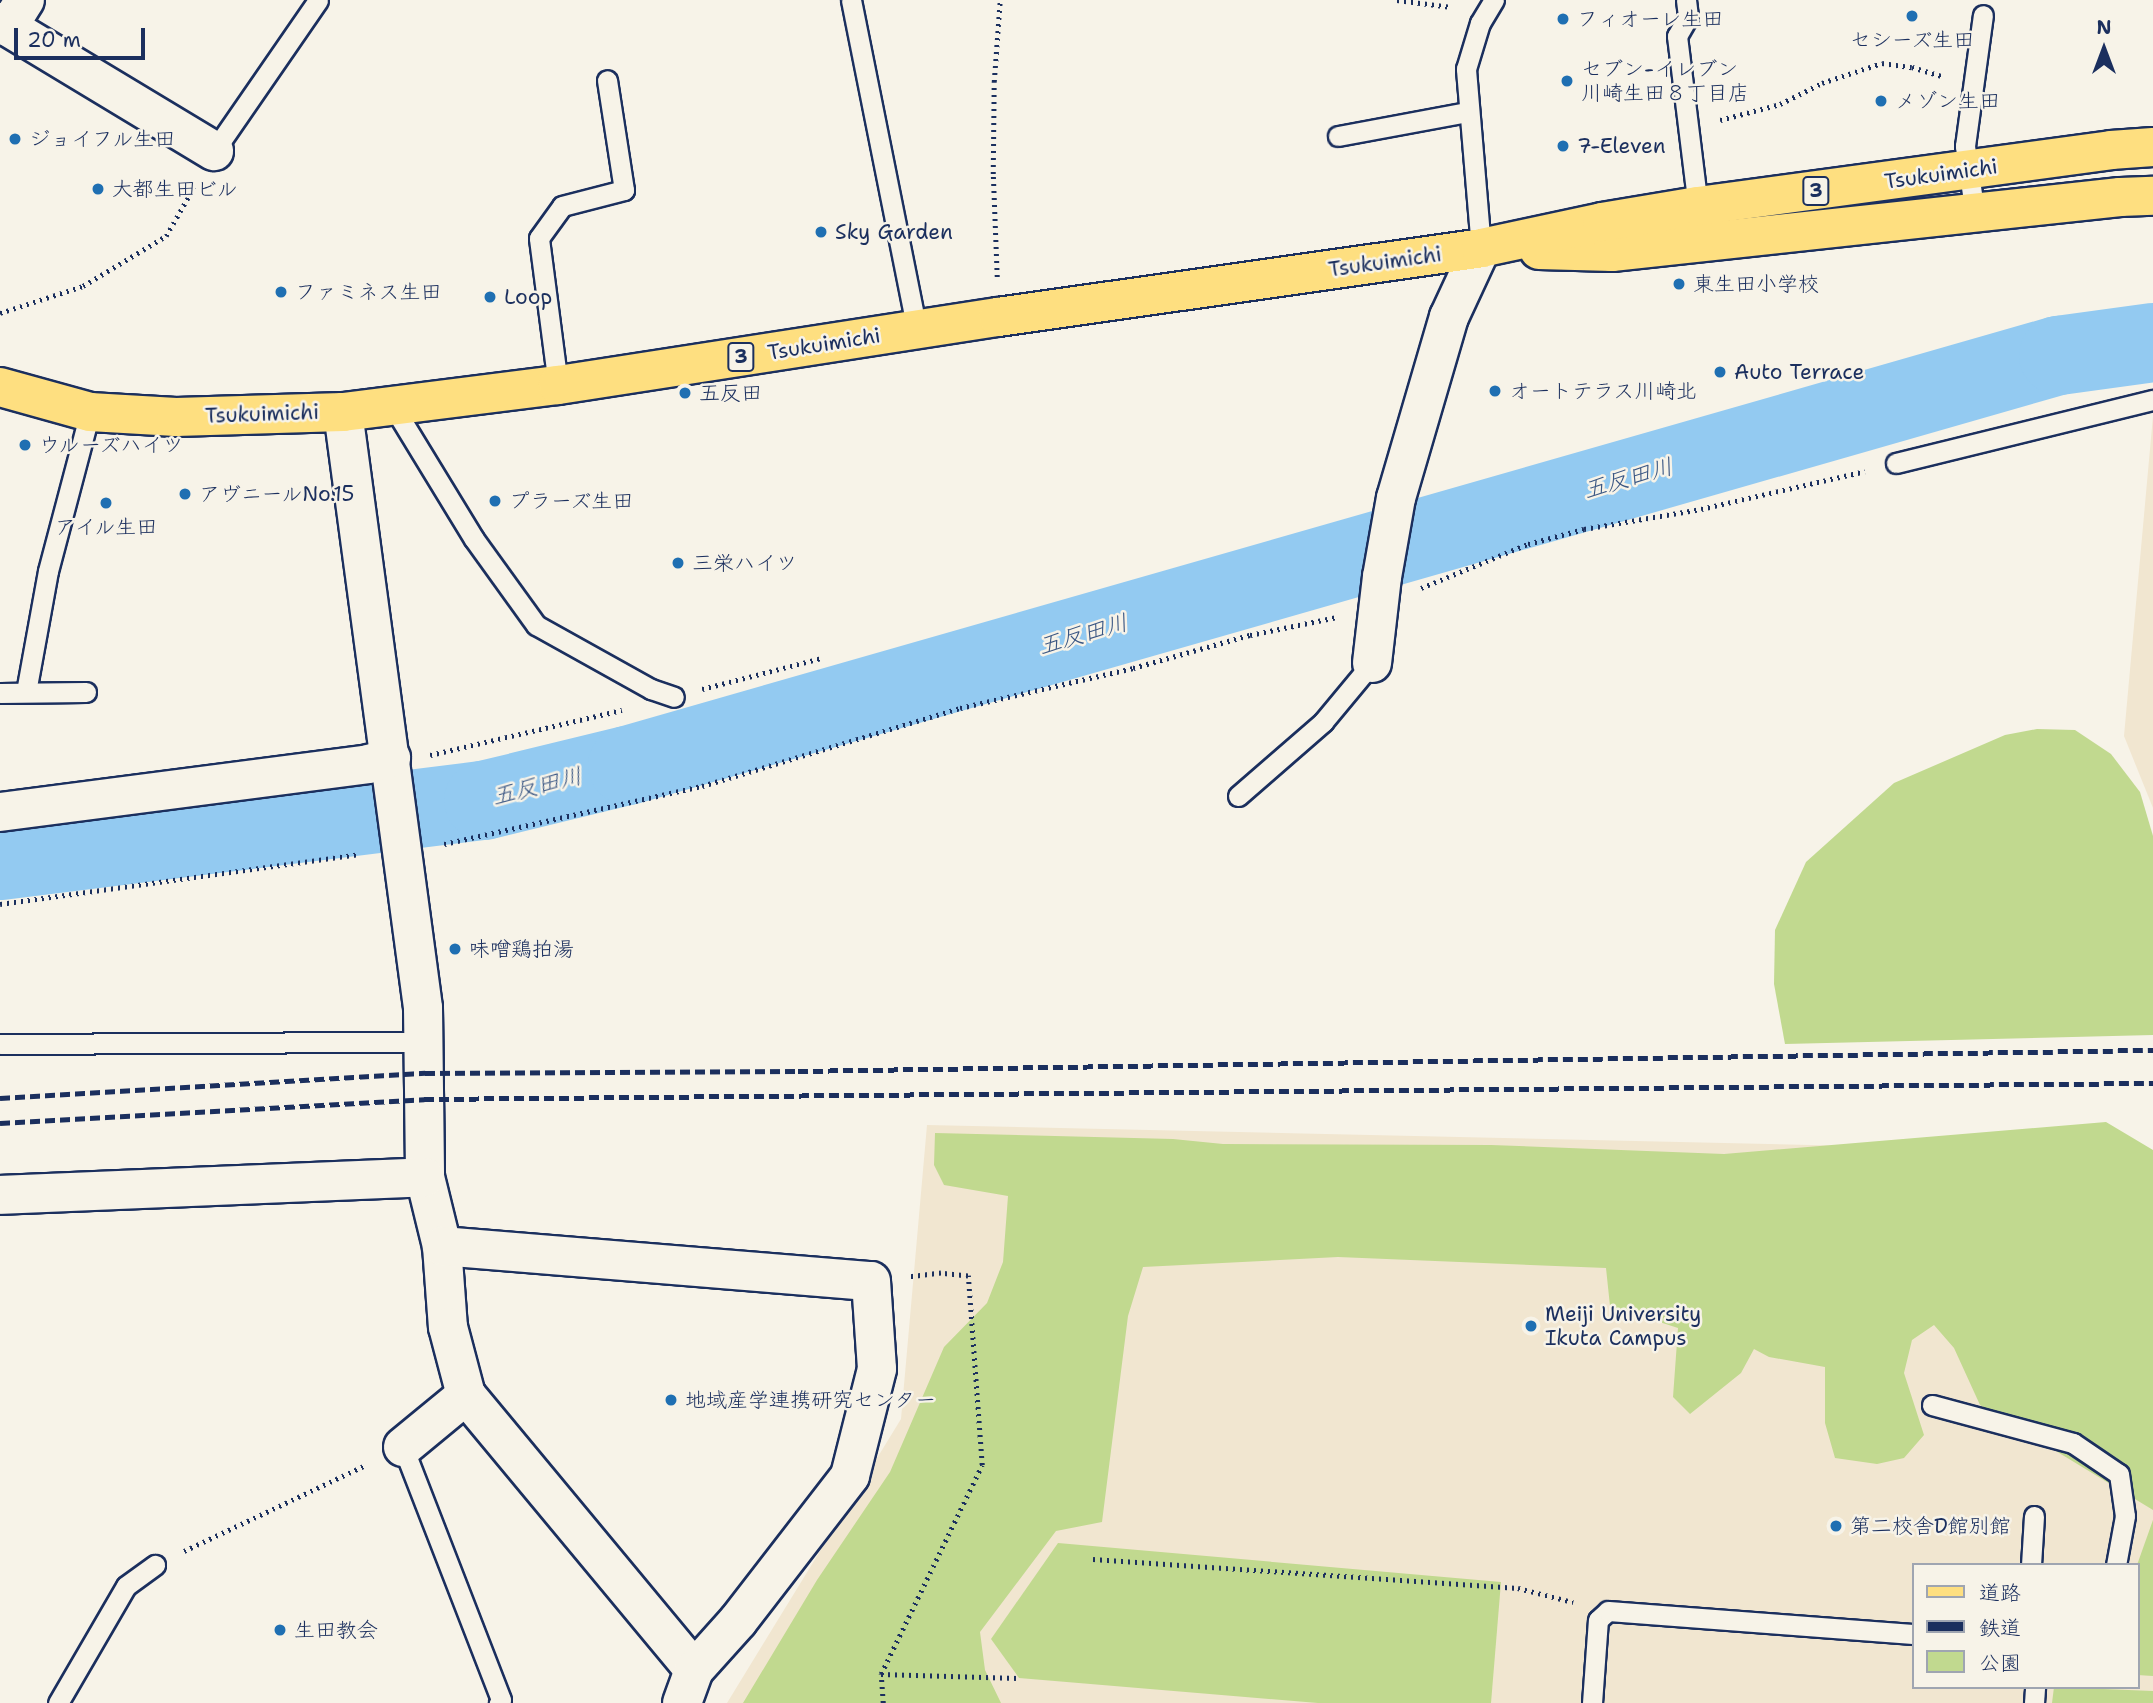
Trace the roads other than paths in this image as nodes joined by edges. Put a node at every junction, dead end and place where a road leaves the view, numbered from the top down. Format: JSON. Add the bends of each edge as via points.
{"nodes":[{"id":1,"x":318,"y":0,"type":"edge"},
{"id":2,"x":852,"y":0,"type":"edge"},
{"id":3,"x":1494,"y":0,"type":"edge"},
{"id":4,"x":1686,"y":0,"type":"edge"},
{"id":5,"x":1983,"y":15,"type":"dead end"},
{"id":6,"x":11,"y":16,"type":"edge"},
{"id":7,"x":607,"y":80,"type":"dead end"},
{"id":8,"x":1468,"y":112,"type":"junction"},
{"id":9,"x":1338,"y":136,"type":"dead end"},
{"id":10,"x":2153,"y":147,"type":"edge"},
{"id":11,"x":214,"y":151,"type":"joint"},
{"id":12,"x":1967,"y":171,"type":"junction"},
{"id":13,"x":2153,"y":196,"type":"edge"},
{"id":14,"x":1698,"y":206,"type":"junction"},
{"id":15,"x":1975,"y":215,"type":"junction"},
{"id":16,"x":1481,"y":248,"type":"junction"},
{"id":17,"x":917,"y":331,"type":"junction"},
{"id":18,"x":558,"y":384,"type":"junction"},
{"id":19,"x":0,"y":387,"type":"edge"},
{"id":20,"x":2153,"y":400,"type":"edge"},
{"id":21,"x":391,"y":404,"type":"junction"},
{"id":22,"x":90,"y":411,"type":"junction"},
{"id":23,"x":342,"y":411,"type":"junction"},
{"id":24,"x":1896,"y":463,"type":"road end"},
{"id":25,"x":1372,"y":663,"type":"joint"},
{"id":26,"x":26,"y":692,"type":"junction"},
{"id":27,"x":86,"y":692,"type":"dead end"},
{"id":28,"x":0,"y":693,"type":"edge"},
{"id":29,"x":674,"y":697,"type":"dead end"},
{"id":30,"x":403,"y":765,"type":"junction"},
{"id":31,"x":1238,"y":796,"type":"dead end"},
{"id":32,"x":0,"y":812,"type":"edge"},
{"id":33,"x":422,"y":1042,"type":"junction"},
{"id":34,"x":0,"y":1044,"type":"edge"},
{"id":35,"x":425,"y":1177,"type":"junction"},
{"id":36,"x":0,"y":1195,"type":"edge"},
{"id":37,"x":442,"y":1246,"type":"junction"},
{"id":38,"x":467,"y":1395,"type":"junction"},
{"id":39,"x":1932,"y":1405,"type":"dead end"},
{"id":40,"x":403,"y":1447,"type":"joint"},
{"id":41,"x":2034,"y":1516,"type":"dead end"},
{"id":42,"x":2031,"y":1563,"type":"edge"},
{"id":43,"x":2116,"y":1563,"type":"edge"},
{"id":44,"x":155,"y":1564,"type":"road end"},
{"id":45,"x":1912,"y":1634,"type":"edge"},
{"id":46,"x":688,"y":1686,"type":"edge"},
{"id":47,"x":58,"y":1703,"type":"edge"},
{"id":48,"x":499,"y":1703,"type":"edge"},
{"id":49,"x":1592,"y":1703,"type":"edge"}],
"edges":[{"from":1,"to":11,"type":"lane"},
{"from":2,"to":17,"type":"lane"},
{"from":3,"to":8,"type":"lane","via":[[1480,23],[1466,69]]},
{"from":4,"to":14,"type":"lane","via":[[1688,18],[1677,36]]},
{"from":5,"to":12,"type":"lane","via":[[1965,146]]},
{"from":6,"to":11,"type":"street"},
{"from":7,"to":18,"type":"lane","via":[[624,190],[562,206],[539,238]]},
{"from":8,"to":9,"type":"lane"},
{"from":8,"to":16,"type":"lane"},
{"from":10,"to":12,"type":"main road","name":"Tsukuimichi","number":"3"},
{"from":12,"to":14,"type":"main road","name":"Tsukuimichi","number":"3"},
{"from":12,"to":15,"type":"lane"},
{"from":13,"to":15,"type":"main road","name":"Tsukuimichi","number":"3"},
{"from":14,"to":16,"type":"main road","name":"Tsukuimichi","number":"3"},
{"from":15,"to":16,"type":"main road","name":"Tsukuimichi","number":"3","via":[[1612,252]]},
{"from":16,"to":17,"type":"main road","name":"Tsukuimichi","number":"3"},
{"from":16,"to":25,"type":"street","via":[[1449,317],[1396,498]]},
{"from":17,"to":18,"type":"main road","name":"Tsukuimichi","number":"3"},
{"from":18,"to":21,"type":"main road","name":"Tsukuimichi","number":"3"},
{"from":19,"to":22,"type":"main road","name":"Tsukuimichi","number":"3"},
{"from":20,"to":24,"type":"lane"},
{"from":21,"to":23,"type":"main road","name":"Tsukuimichi","number":"3"},
{"from":21,"to":29,"type":"lane","via":[[474,539],[536,625],[651,689]]},
{"from":22,"to":23,"type":"main road","name":"Tsukuimichi","number":"3","via":[[176,417]]},
{"from":22,"to":26,"type":"lane","via":[[48,571]]},
{"from":23,"to":30,"type":"street"},
{"from":25,"to":31,"type":"lane","via":[[1323,722]]},
{"from":26,"to":27,"type":"lane"},
{"from":26,"to":28,"type":"lane"},
{"from":30,"to":32,"type":"street","via":[[368,764]]},
{"from":30,"to":33,"type":"street","via":[[402,848],[423,1008]]},
{"from":33,"to":34,"type":"lane"},
{"from":33,"to":35,"type":"street"},
{"from":35,"to":36,"type":"street"},
{"from":35,"to":37,"type":"street"},
{"from":37,"to":38,"type":"street","via":[[448,1327]]},
{"from":37,"to":46,"type":"street","via":[[871,1281],[877,1369],[850,1476]]},
{"from":38,"to":40,"type":"street"},
{"from":38,"to":46,"type":"street"},
{"from":39,"to":43,"type":"lane","via":[[2073,1443],[2119,1474],[2126,1516]]},
{"from":40,"to":48,"type":"lane"},
{"from":41,"to":42,"type":"lane"},
{"from":44,"to":47,"type":"lane","via":[[126,1587]]},
{"from":45,"to":49,"type":"lane","via":[[1608,1611],[1598,1620]]}]}
